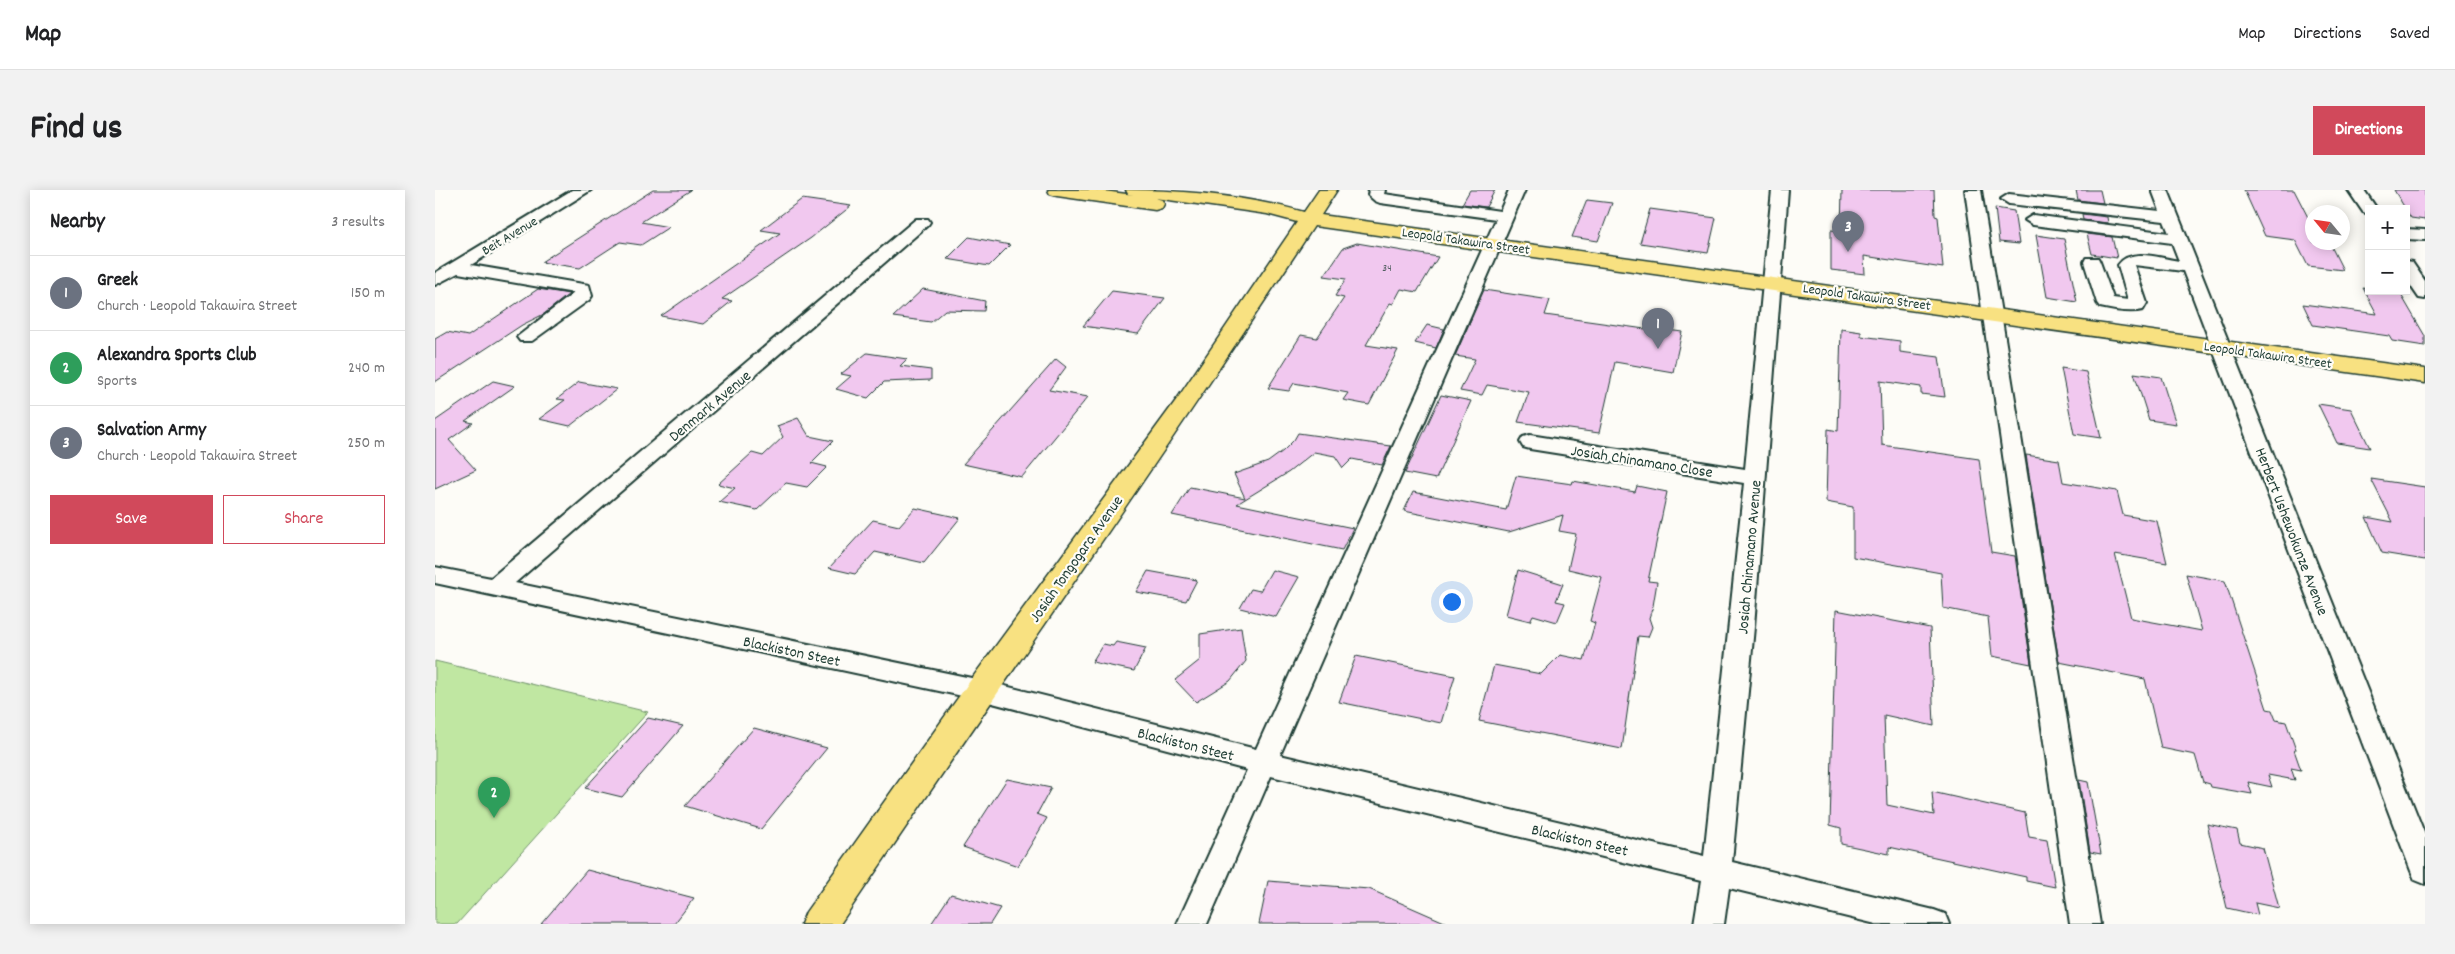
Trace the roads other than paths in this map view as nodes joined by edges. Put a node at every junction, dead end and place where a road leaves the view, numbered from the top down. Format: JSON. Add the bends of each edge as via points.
{"nodes":[{"id":1,"x":583,"y":190,"type":"edge"},
{"id":2,"x":1057,"y":190,"type":"edge"},
{"id":3,"x":1135,"y":190,"type":"edge"},
{"id":4,"x":1329,"y":190,"type":"edge"},
{"id":5,"x":1377,"y":190,"type":"edge"},
{"id":6,"x":1517,"y":190,"type":"edge"},
{"id":7,"x":1780,"y":190,"type":"edge"},
{"id":8,"x":1973,"y":190,"type":"edge"},
{"id":9,"x":2161,"y":190,"type":"edge"},
{"id":10,"x":2356,"y":190,"type":"edge"},
{"id":11,"x":2009,"y":199,"type":"dead end"},
{"id":12,"x":2366,"y":205,"type":"edge"},
{"id":13,"x":1505,"y":216,"type":"junction"},
{"id":14,"x":2171,"y":217,"type":"junction"},
{"id":15,"x":1308,"y":219,"type":"junction"},
{"id":16,"x":2033,"y":220,"type":"dead end"},
{"id":17,"x":922,"y":222,"type":"dead end"},
{"id":18,"x":2123,"y":232,"type":"junction"},
{"id":19,"x":2410,"y":234,"type":"edge"},
{"id":20,"x":2425,"y":235,"type":"edge"},
{"id":21,"x":2179,"y":240,"type":"junction"},
{"id":22,"x":1493,"y":243,"type":"junction"},
{"id":23,"x":2134,"y":260,"type":"junction"},
{"id":24,"x":2092,"y":262,"type":"dead end"},
{"id":25,"x":2190,"y":267,"type":"junction"},
{"id":26,"x":456,"y":268,"type":"junction"},
{"id":27,"x":2410,"y":272,"type":"edge"},
{"id":28,"x":435,"y":280,"type":"edge"},
{"id":29,"x":1771,"y":282,"type":"junction"},
{"id":30,"x":2425,"y":294,"type":"edge"},
{"id":31,"x":1993,"y":314,"type":"junction"},
{"id":32,"x":526,"y":337,"type":"dead end"},
{"id":33,"x":2222,"y":348,"type":"junction"},
{"id":34,"x":2425,"y":376,"type":"edge"},
{"id":35,"x":1530,"y":442,"type":"dead end"},
{"id":36,"x":1755,"y":478,"type":"junction"},
{"id":37,"x":435,"y":575,"type":"edge"},
{"id":38,"x":496,"y":587,"type":"junction"},
{"id":39,"x":981,"y":690,"type":"junction"},
{"id":40,"x":1265,"y":763,"type":"junction"},
{"id":41,"x":2425,"y":871,"type":"edge"},
{"id":42,"x":1717,"y":872,"type":"junction"},
{"id":43,"x":819,"y":924,"type":"edge"},
{"id":44,"x":1192,"y":924,"type":"edge"},
{"id":45,"x":1709,"y":924,"type":"edge"},
{"id":46,"x":1934,"y":924,"type":"edge"},
{"id":47,"x":2085,"y":924,"type":"edge"}],
"edges":[{"from":1,"to":26,"type":"street","name":"Beit Avenue"},
{"from":2,"to":15,"type":"main road","via":[[1260,219]]},
{"from":3,"to":15,"type":"main road","via":[[1268,208]]},
{"from":4,"to":15,"type":"main road","name":"Josiah Tongogara Avenue"},
{"from":5,"to":13,"type":"street","via":[[1376,195],[1380,198]]},
{"from":6,"to":13,"type":"street"},
{"from":7,"to":29,"type":"street","name":"Josiah Chinamano Avenue"},
{"from":8,"to":31,"type":"street"},
{"from":9,"to":14,"type":"street","name":"Herbert Ushewokunze Avenue"},
{"from":10,"to":12,"type":"street"},
{"from":11,"to":14,"type":"street"},
{"from":13,"to":22,"type":"street"},
{"from":14,"to":21,"type":"street","name":"Herbert Ushewokunze Avenue"},
{"from":15,"to":22,"type":"main road","name":"Leopold Takawira Street"},
{"from":15,"to":39,"type":"main road","name":"Josiah Tongogara Avenue","via":[[1185,404]]},
{"from":16,"to":18,"type":"street"},
{"from":17,"to":38,"type":"street","name":"Denmark Avenue"},
{"from":18,"to":21,"type":"street"},
{"from":18,"to":23,"type":"street"},
{"from":19,"to":20,"type":"street"},
{"from":21,"to":25,"type":"street","name":"Herbert Ushewokunze Avenue"},
{"from":22,"to":29,"type":"main road","name":"Leopold Takawira Street"},
{"from":22,"to":40,"type":"street"},
{"from":23,"to":24,"type":"street","via":[[2126,265],[2138,304],[2131,307],[2106,303]]},
{"from":23,"to":25,"type":"street"},
{"from":25,"to":33,"type":"street","name":"Herbert Ushewokunze Avenue"},
{"from":26,"to":28,"type":"street","name":"Beit Avenue"},
{"from":26,"to":32,"type":"street","via":[[583,289],[583,296]]},
{"from":27,"to":30,"type":"street"},
{"from":29,"to":31,"type":"main road","name":"Leopold Takawira Street"},
{"from":29,"to":36,"type":"street","name":"Josiah Chinamano Avenue"},
{"from":31,"to":33,"type":"main road","name":"Leopold Takawira Street"},
{"from":31,"to":47,"type":"street"},
{"from":33,"to":34,"type":"main road","name":"Leopold Takawira Street"},
{"from":33,"to":41,"type":"street","name":"Herbert Ushewokunze Avenue"},
{"from":35,"to":36,"type":"street","name":"Josiah Chinamano Close"},
{"from":36,"to":42,"type":"street","name":"Josiah Chinamano Avenue"},
{"from":37,"to":38,"type":"street","name":"Blackiston Steet"},
{"from":38,"to":39,"type":"street","name":"Blackiston Steet"},
{"from":39,"to":40,"type":"street","name":"Blackiston Steet"},
{"from":39,"to":43,"type":"main road","name":"Josiah Tongogara Avenue"},
{"from":40,"to":42,"type":"street","name":"Blackiston Steet"},
{"from":40,"to":44,"type":"street"},
{"from":42,"to":45,"type":"street","name":"Josiah Chinamano Avenue"},
{"from":42,"to":46,"type":"street","name":"Blackiston Steet"}]}
